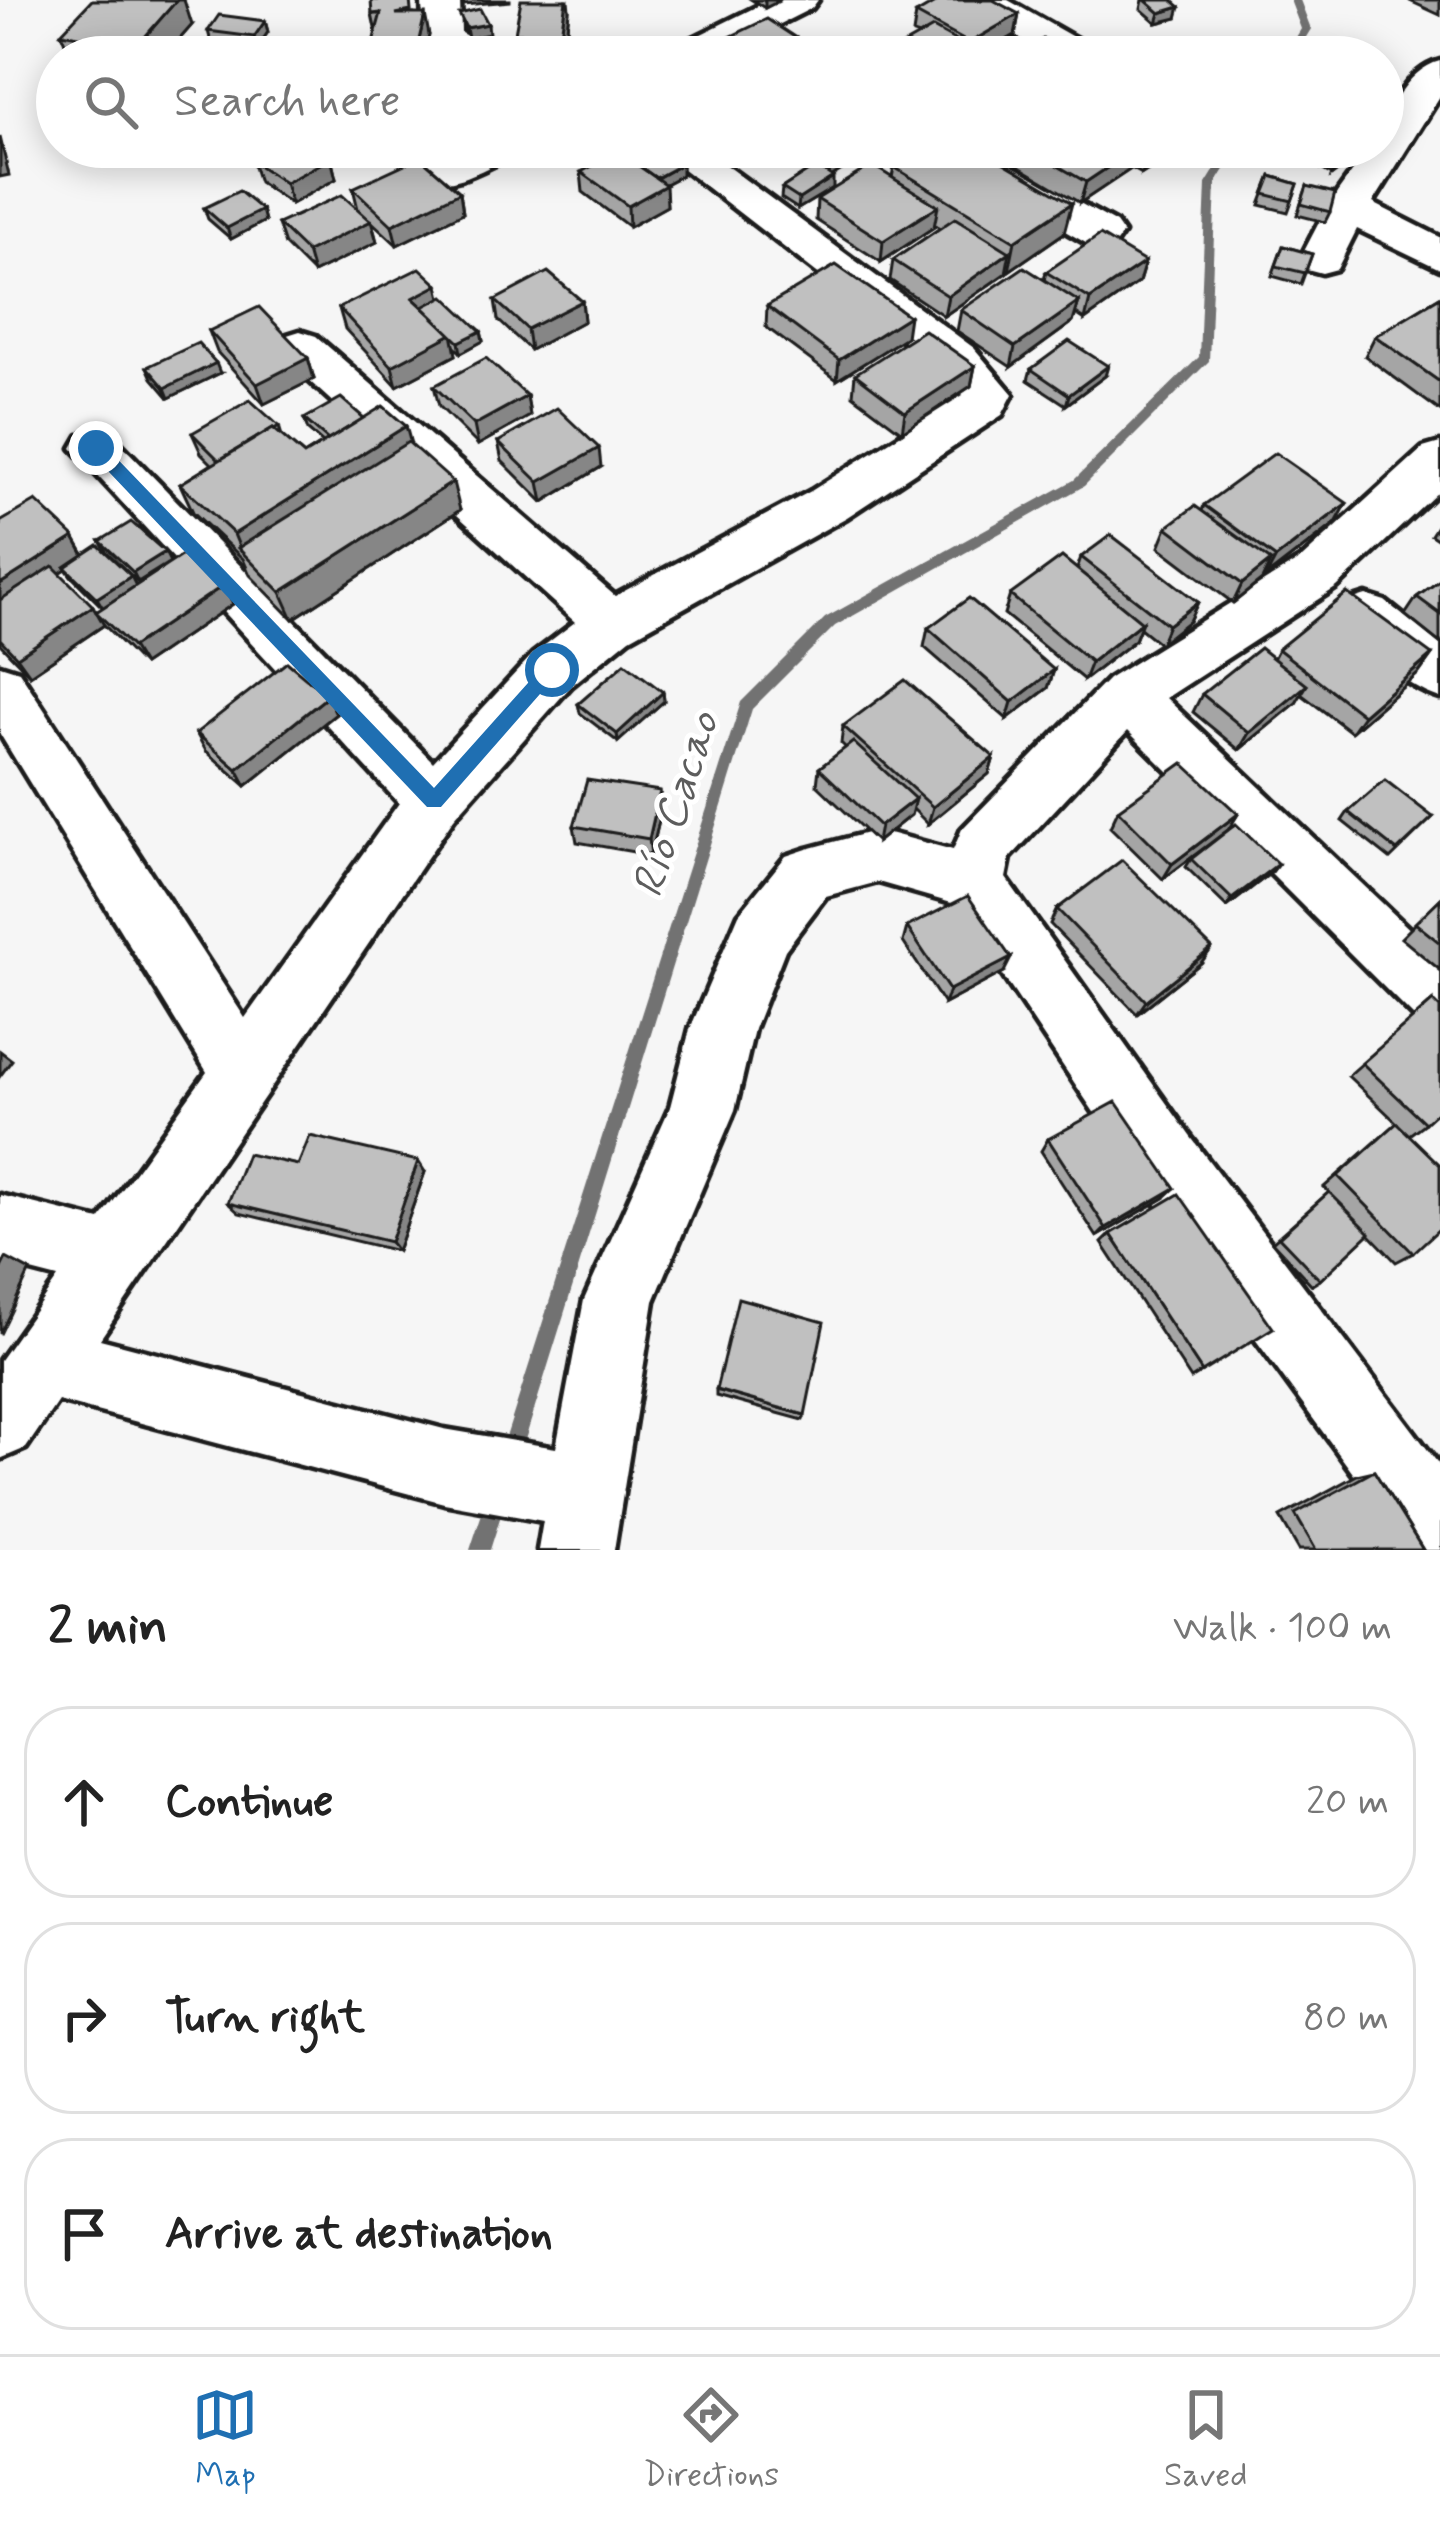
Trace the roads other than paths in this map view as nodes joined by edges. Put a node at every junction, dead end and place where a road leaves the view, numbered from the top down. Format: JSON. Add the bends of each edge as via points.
{"nodes":[{"id":1,"x":441,"y":0,"type":"edge"},
{"id":2,"x":718,"y":0,"type":"edge"},
{"id":3,"x":799,"y":0,"type":"edge"},
{"id":4,"x":981,"y":0,"type":"edge"},
{"id":5,"x":749,"y":24,"type":"junction"},
{"id":6,"x":442,"y":36,"type":"edge"},
{"id":7,"x":726,"y":36,"type":"edge"},
{"id":8,"x":768,"y":36,"type":"edge"},
{"id":9,"x":1044,"y":36,"type":"edge"},
{"id":10,"x":1435,"y":84,"type":"edge"},
{"id":11,"x":1404,"y":128,"type":"edge"},
{"id":12,"x":449,"y":168,"type":"edge"},
{"id":13,"x":703,"y":168,"type":"edge"},
{"id":14,"x":985,"y":168,"type":"edge"},
{"id":15,"x":1376,"y":168,"type":"edge"},
{"id":16,"x":440,"y":172,"type":"edge"},
{"id":17,"x":1348,"y":207,"type":"junction"},
{"id":18,"x":1101,"y":233,"type":"edge"},
{"id":19,"x":1440,"y":255,"type":"edge"},
{"id":20,"x":1322,"y":259,"type":"dead end"},
{"id":21,"x":300,"y":347,"type":"edge"},
{"id":22,"x":96,"y":448,"type":"dead end"},
{"id":23,"x":1440,"y":461,"type":"edge"},
{"id":24,"x":1318,"y":573,"type":"junction"},
{"id":25,"x":611,"y":623,"type":"junction"},
{"id":26,"x":1440,"y":676,"type":"edge"},
{"id":27,"x":0,"y":688,"type":"edge"},
{"id":28,"x":1127,"y":695,"type":"junction"},
{"id":29,"x":434,"y":801,"type":"junction"},
{"id":30,"x":975,"y":883,"type":"junction"},
{"id":31,"x":1440,"y":1000,"type":"edge"},
{"id":32,"x":245,"y":1076,"type":"junction"},
{"id":33,"x":0,"y":1229,"type":"edge"},
{"id":34,"x":114,"y":1258,"type":"junction"},
{"id":35,"x":46,"y":1361,"type":"junction"},
{"id":36,"x":0,"y":1422,"type":"edge"},
{"id":37,"x":569,"y":1508,"type":"edge"},
{"id":38,"x":1440,"y":1529,"type":"edge"}],
"edges":[{"from":1,"to":6,"type":"street"},
{"from":2,"to":5,"type":"street"},
{"from":3,"to":5,"type":"street"},
{"from":4,"to":9,"type":"street"},
{"from":5,"to":7,"type":"street"},
{"from":5,"to":8,"type":"street"},
{"from":10,"to":11,"type":"street"},
{"from":12,"to":16,"type":"street"},
{"from":13,"to":25,"type":"street","via":[[958,359],[989,394],[829,504]]},
{"from":14,"to":18,"type":"street"},
{"from":15,"to":17,"type":"street"},
{"from":17,"to":19,"type":"street"},
{"from":17,"to":20,"type":"street"},
{"from":21,"to":25,"type":"street"},
{"from":22,"to":29,"type":"street"},
{"from":23,"to":24,"type":"street"},
{"from":24,"to":26,"type":"street"},
{"from":24,"to":28,"type":"street"},
{"from":25,"to":29,"type":"street","via":[[552,670]]},
{"from":27,"to":32,"type":"street"},
{"from":28,"to":30,"type":"street","via":[[982,847]]},
{"from":28,"to":31,"type":"street"},
{"from":29,"to":32,"type":"street"},
{"from":30,"to":37,"type":"street","via":[[878,856],[807,875],[761,934],[722,1028],[701,1110],[619,1300]]},
{"from":30,"to":38,"type":"street","via":[[1166,1160]]},
{"from":32,"to":34,"type":"street"},
{"from":33,"to":34,"type":"street"},
{"from":34,"to":35,"type":"street"},
{"from":35,"to":36,"type":"street"},
{"from":35,"to":37,"type":"street","via":[[411,1456]]}]}
